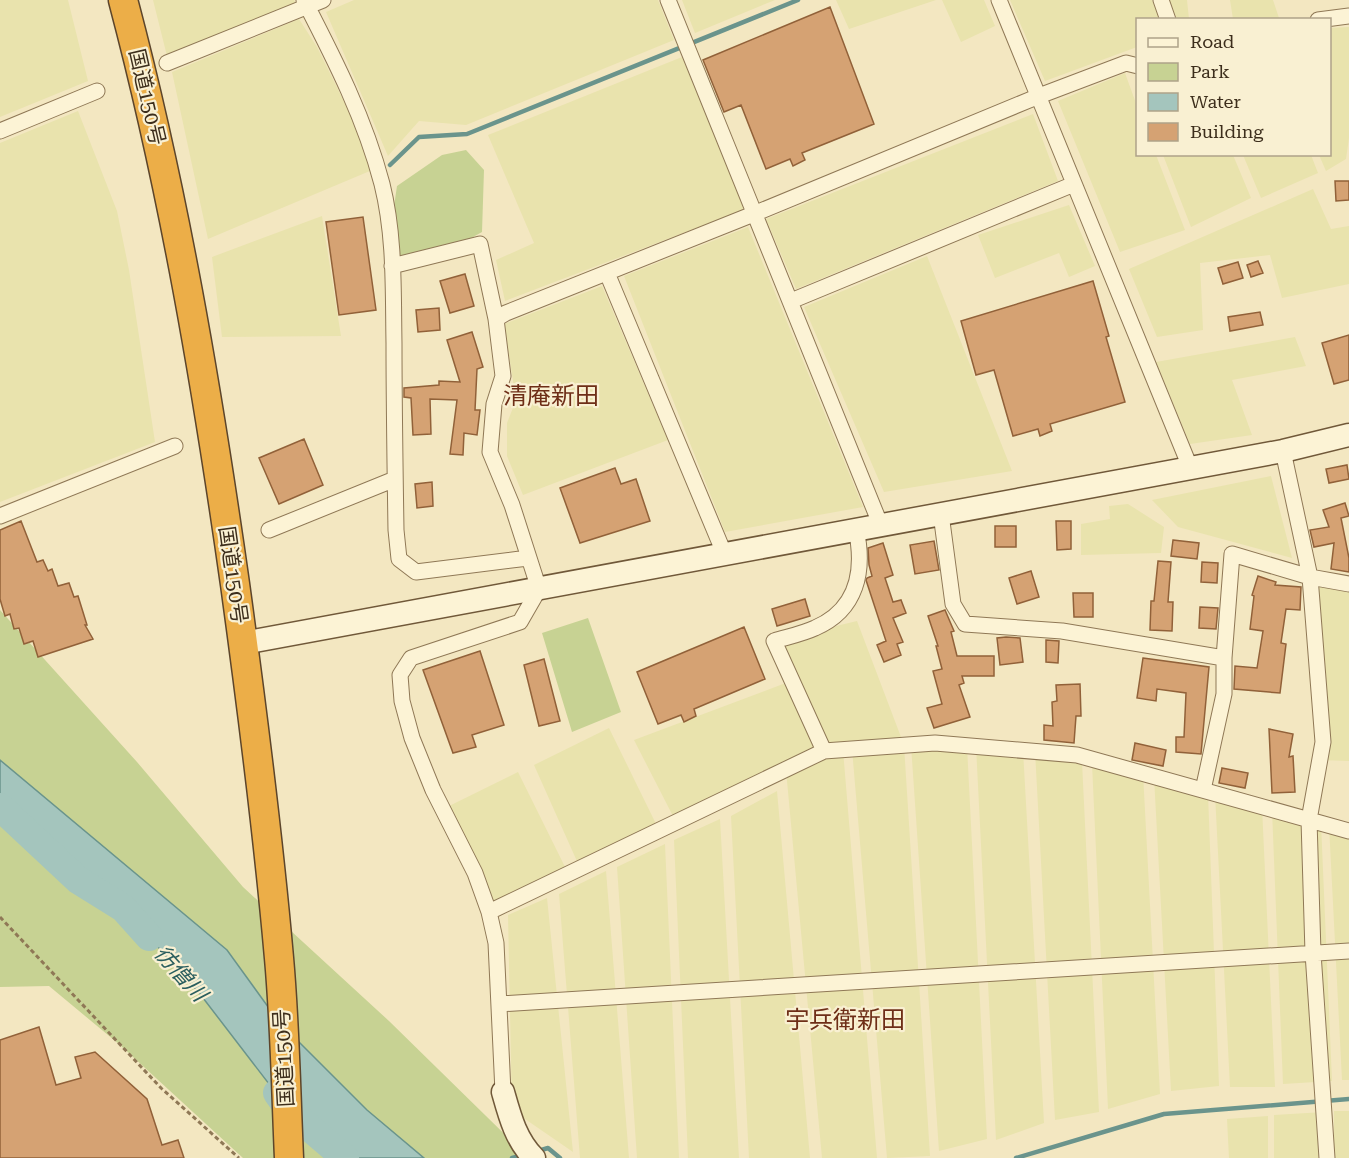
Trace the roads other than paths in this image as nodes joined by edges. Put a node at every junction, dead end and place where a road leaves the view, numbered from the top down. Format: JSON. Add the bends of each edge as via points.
{"nodes":[{"id":1,"x":123,"y":0,"type":"edge"},
{"id":2,"x":324,"y":0,"type":"edge"},
{"id":3,"x":668,"y":0,"type":"edge"},
{"id":4,"x":999,"y":0,"type":"edge"},
{"id":5,"x":1161,"y":0,"type":"edge"},
{"id":6,"x":306,"y":3,"type":"edge"},
{"id":7,"x":1349,"y":16,"type":"edge"},
{"id":8,"x":1167,"y":18,"type":"edge"},
{"id":9,"x":1331,"y":18,"type":"edge"},
{"id":10,"x":167,"y":63,"type":"dead end"},
{"id":11,"x":1136,"y":66,"type":"edge"},
{"id":12,"x":98,"y":91,"type":"dead end"},
{"id":13,"x":1039,"y":96,"type":"junction"},
{"id":14,"x":0,"y":131,"type":"edge"},
{"id":15,"x":1074,"y":184,"type":"junction"},
{"id":16,"x":756,"y":213,"type":"junction"},
{"id":17,"x":392,"y":266,"type":"junction"},
{"id":18,"x":607,"y":273,"type":"junction"},
{"id":19,"x":790,"y":301,"type":"junction"},
{"id":20,"x":496,"y":319,"type":"junction"},
{"id":21,"x":1349,"y":435,"type":"edge"},
{"id":22,"x":175,"y":446,"type":"dead end"},
{"id":23,"x":1284,"y":451,"type":"junction"},
{"id":24,"x":1190,"y":467,"type":"junction"},
{"id":25,"x":395,"y":479,"type":"junction"},
{"id":26,"x":941,"y":514,"type":"junction"},
{"id":27,"x":0,"y":516,"type":"edge"},
{"id":28,"x":881,"y":526,"type":"junction"},
{"id":29,"x":856,"y":529,"type":"junction"},
{"id":30,"x":269,"y":530,"type":"dead end"},
{"id":31,"x":724,"y":553,"type":"junction"},
{"id":32,"x":528,"y":558,"type":"junction"},
{"id":33,"x":1310,"y":577,"type":"junction"},
{"id":34,"x":1349,"y":584,"type":"edge"},
{"id":35,"x":538,"y":590,"type":"junction"},
{"id":36,"x":243,"y":643,"type":"junction"},
{"id":37,"x":1224,"y":658,"type":"junction"},
{"id":38,"x":824,"y":751,"type":"junction"},
{"id":39,"x":1203,"y":790,"type":"junction"},
{"id":40,"x":1309,"y":820,"type":"junction"},
{"id":41,"x":1349,"y":831,"type":"edge"},
{"id":42,"x":489,"y":912,"type":"junction"},
{"id":43,"x":1349,"y":951,"type":"edge"},
{"id":44,"x":1313,"y":953,"type":"junction"},
{"id":45,"x":498,"y":1004,"type":"junction"},
{"id":46,"x":502,"y":1092,"type":"joint"},
{"id":47,"x":289,"y":1158,"type":"edge"},
{"id":48,"x":534,"y":1158,"type":"edge"},
{"id":49,"x":1327,"y":1158,"type":"edge"}],
"edges":[{"from":1,"to":36,"type":"highway","name":"国道150号","via":[[183,260]]},
{"from":2,"to":6,"type":"street"},
{"from":3,"to":16,"type":"street"},
{"from":4,"to":13,"type":"street"},
{"from":5,"to":8,"type":"street"},
{"from":6,"to":10,"type":"street"},
{"from":6,"to":17,"type":"street","via":[[369,137],[382,186]]},
{"from":7,"to":9,"type":"street"},
{"from":11,"to":13,"type":"street","via":[[1126,63]]},
{"from":12,"to":14,"type":"street"},
{"from":13,"to":15,"type":"street"},
{"from":13,"to":16,"type":"street"},
{"from":15,"to":19,"type":"street"},
{"from":15,"to":24,"type":"street"},
{"from":16,"to":18,"type":"street"},
{"from":16,"to":19,"type":"street"},
{"from":17,"to":20,"type":"street","via":[[480,244]]},
{"from":17,"to":25,"type":"street"},
{"from":18,"to":20,"type":"street"},
{"from":18,"to":31,"type":"street"},
{"from":19,"to":28,"type":"street"},
{"from":20,"to":32,"type":"street","via":[[503,376],[494,404],[490,452]]},
{"from":21,"to":23,"type":"street"},
{"from":22,"to":27,"type":"street"},
{"from":23,"to":24,"type":"street"},
{"from":23,"to":33,"type":"street"},
{"from":24,"to":26,"type":"street"},
{"from":25,"to":30,"type":"street"},
{"from":25,"to":32,"type":"street","via":[[396,547],[399,559],[416,572]]},
{"from":26,"to":28,"type":"street"},
{"from":26,"to":37,"type":"street","via":[[953,604],[965,624],[1062,631]]},
{"from":28,"to":29,"type":"street"},
{"from":29,"to":31,"type":"street"},
{"from":29,"to":38,"type":"street","via":[[860,545],[858,581],[850,602],[816,628],[774,641]]},
{"from":31,"to":35,"type":"street"},
{"from":32,"to":35,"type":"street"},
{"from":33,"to":34,"type":"street"},
{"from":33,"to":37,"type":"street","via":[[1232,554]]},
{"from":33,"to":40,"type":"street","via":[[1323,742]]},
{"from":35,"to":36,"type":"street"},
{"from":35,"to":42,"type":"street","via":[[520,622],[411,658],[400,675],[412,738]]},
{"from":36,"to":47,"type":"highway","name":"国道150号","via":[[279,960]]},
{"from":37,"to":39,"type":"street","via":[[1224,694]]},
{"from":38,"to":39,"type":"street","via":[[935,743],[1077,755]]},
{"from":38,"to":42,"type":"street"},
{"from":39,"to":40,"type":"street"},
{"from":40,"to":41,"type":"street"},
{"from":40,"to":44,"type":"street"},
{"from":42,"to":45,"type":"street","via":[[496,943]]},
{"from":43,"to":44,"type":"street"},
{"from":44,"to":45,"type":"street"},
{"from":44,"to":49,"type":"street"},
{"from":45,"to":46,"type":"street"},
{"from":46,"to":48,"type":"street","via":[[513,1129]]}]}
